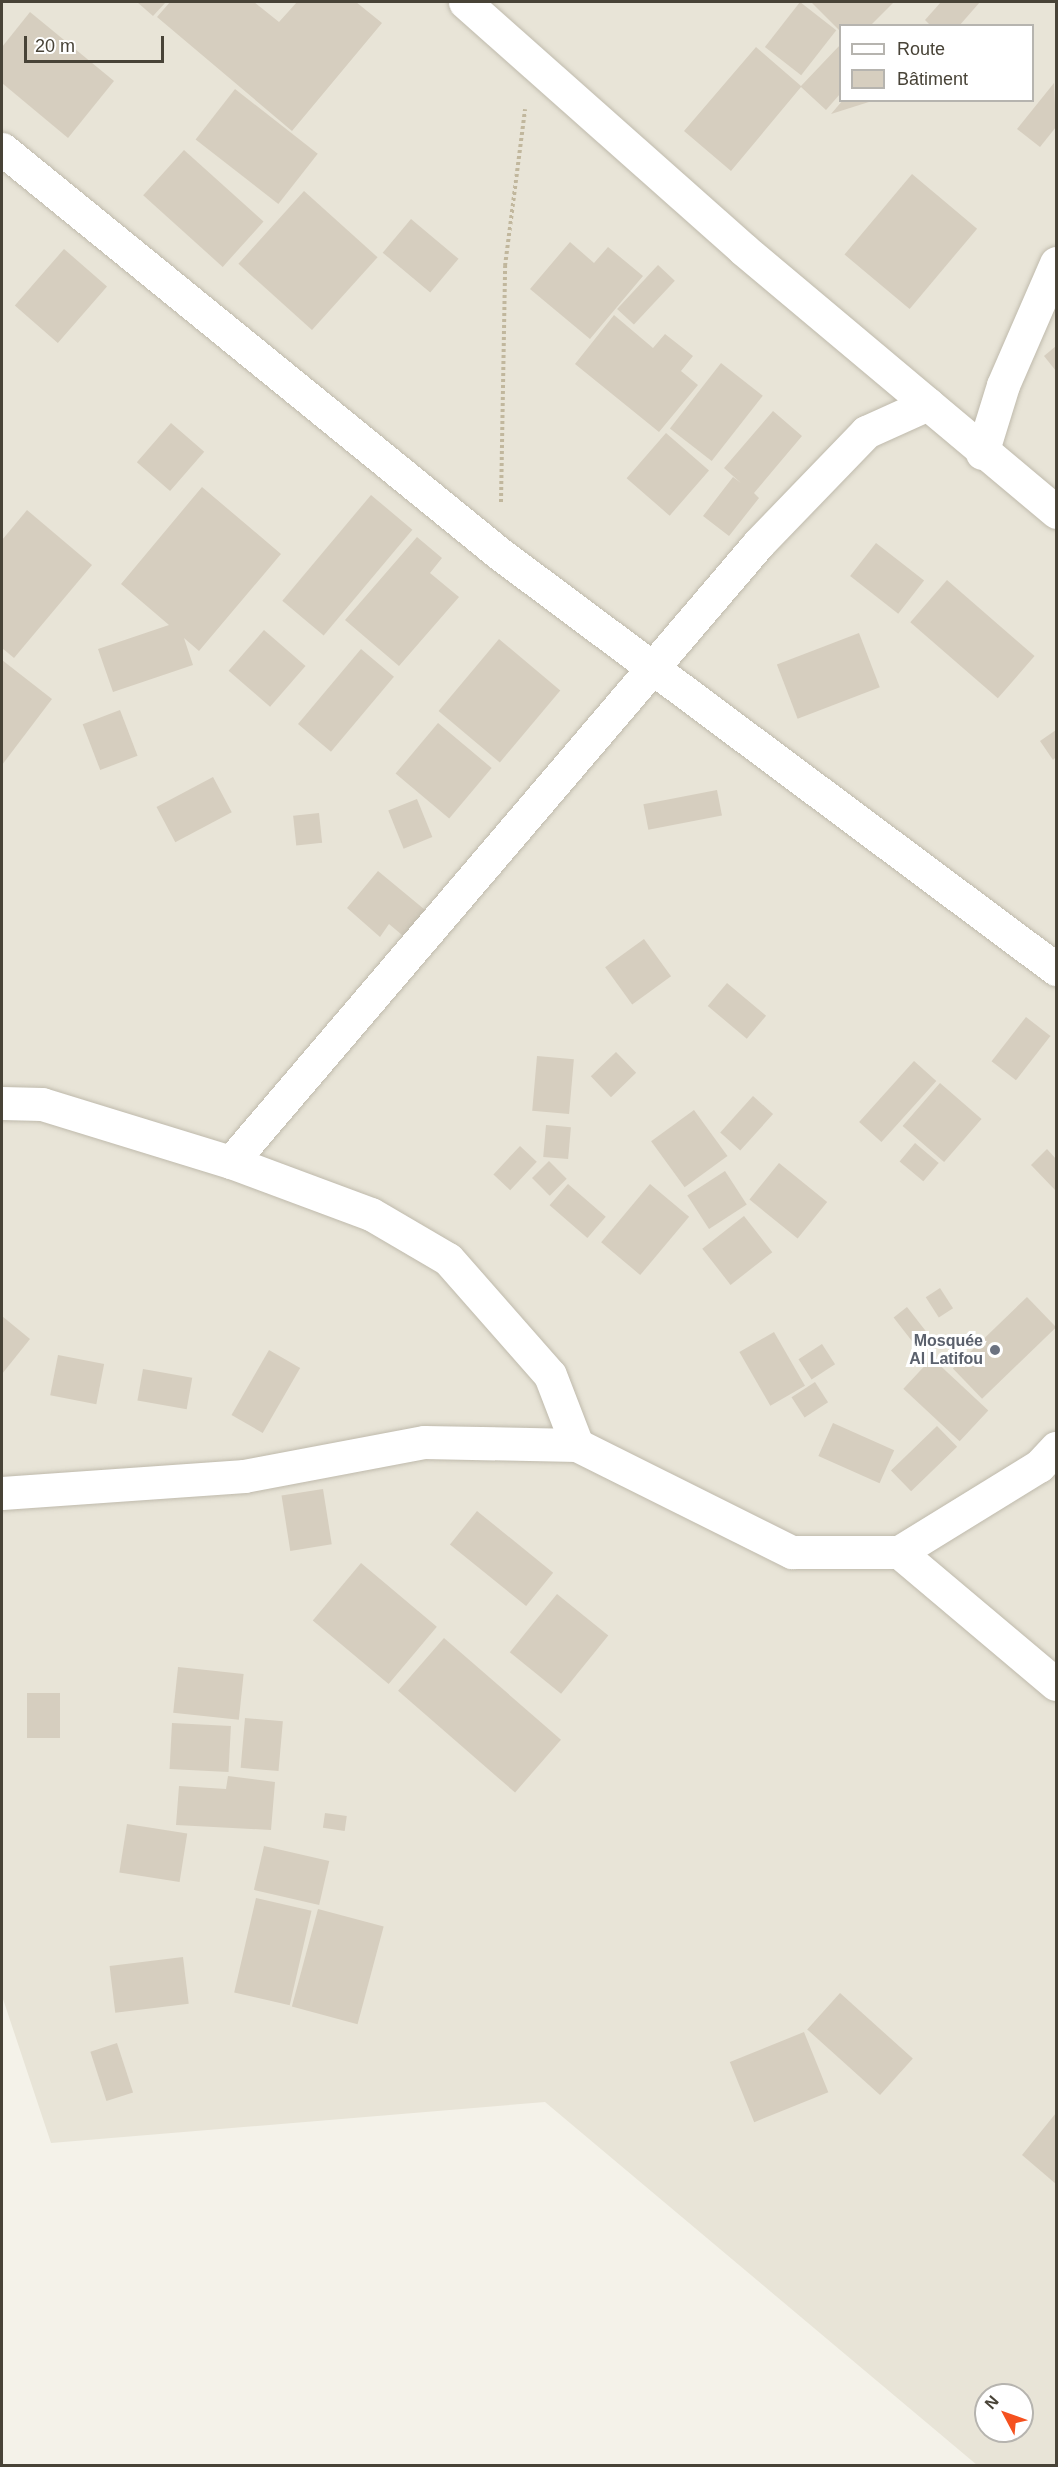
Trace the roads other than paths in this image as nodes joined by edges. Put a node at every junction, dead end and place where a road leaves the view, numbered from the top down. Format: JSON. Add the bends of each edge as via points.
{"nodes":[{"id":1,"x":465,"y":2,"type":"edge"},
{"id":2,"x":2,"y":150,"type":"edge"},
{"id":3,"x":1056,"y":263,"type":"edge"},
{"id":4,"x":928,"y":404,"type":"junction"},
{"id":5,"x":982,"y":453,"type":"junction"},
{"id":6,"x":1056,"y":512,"type":"edge"},
{"id":7,"x":653,"y":670,"type":"junction"},
{"id":8,"x":1056,"y":969,"type":"edge"},
{"id":9,"x":2,"y":1102,"type":"edge"},
{"id":10,"x":231,"y":1162,"type":"junction"},
{"id":11,"x":577,"y":1445,"type":"junction"},
{"id":12,"x":1056,"y":1448,"type":"edge"},
{"id":13,"x":2,"y":1493,"type":"edge"},
{"id":14,"x":899,"y":1552,"type":"junction"},
{"id":15,"x":1056,"y":1684,"type":"edge"}],
"edges":[{"from":1,"to":4,"type":"street","via":[[531,56],[743,249]]},
{"from":2,"to":7,"type":"street","via":[[500,554]]},
{"from":3,"to":5,"type":"street","via":[[1003,385]]},
{"from":4,"to":5,"type":"street"},
{"from":4,"to":7,"type":"street","via":[[866,432],[758,544]]},
{"from":5,"to":6,"type":"street"},
{"from":7,"to":8,"type":"street"},
{"from":7,"to":10,"type":"street"},
{"from":9,"to":10,"type":"street","via":[[42,1104]]},
{"from":10,"to":11,"type":"street","via":[[371,1214],[448,1260],[550,1375]]},
{"from":11,"to":13,"type":"street","via":[[424,1442],[244,1476]]},
{"from":11,"to":14,"type":"street","via":[[792,1552]]},
{"from":12,"to":14,"type":"street","via":[[1039,1466]]},
{"from":14,"to":15,"type":"street"}]}
